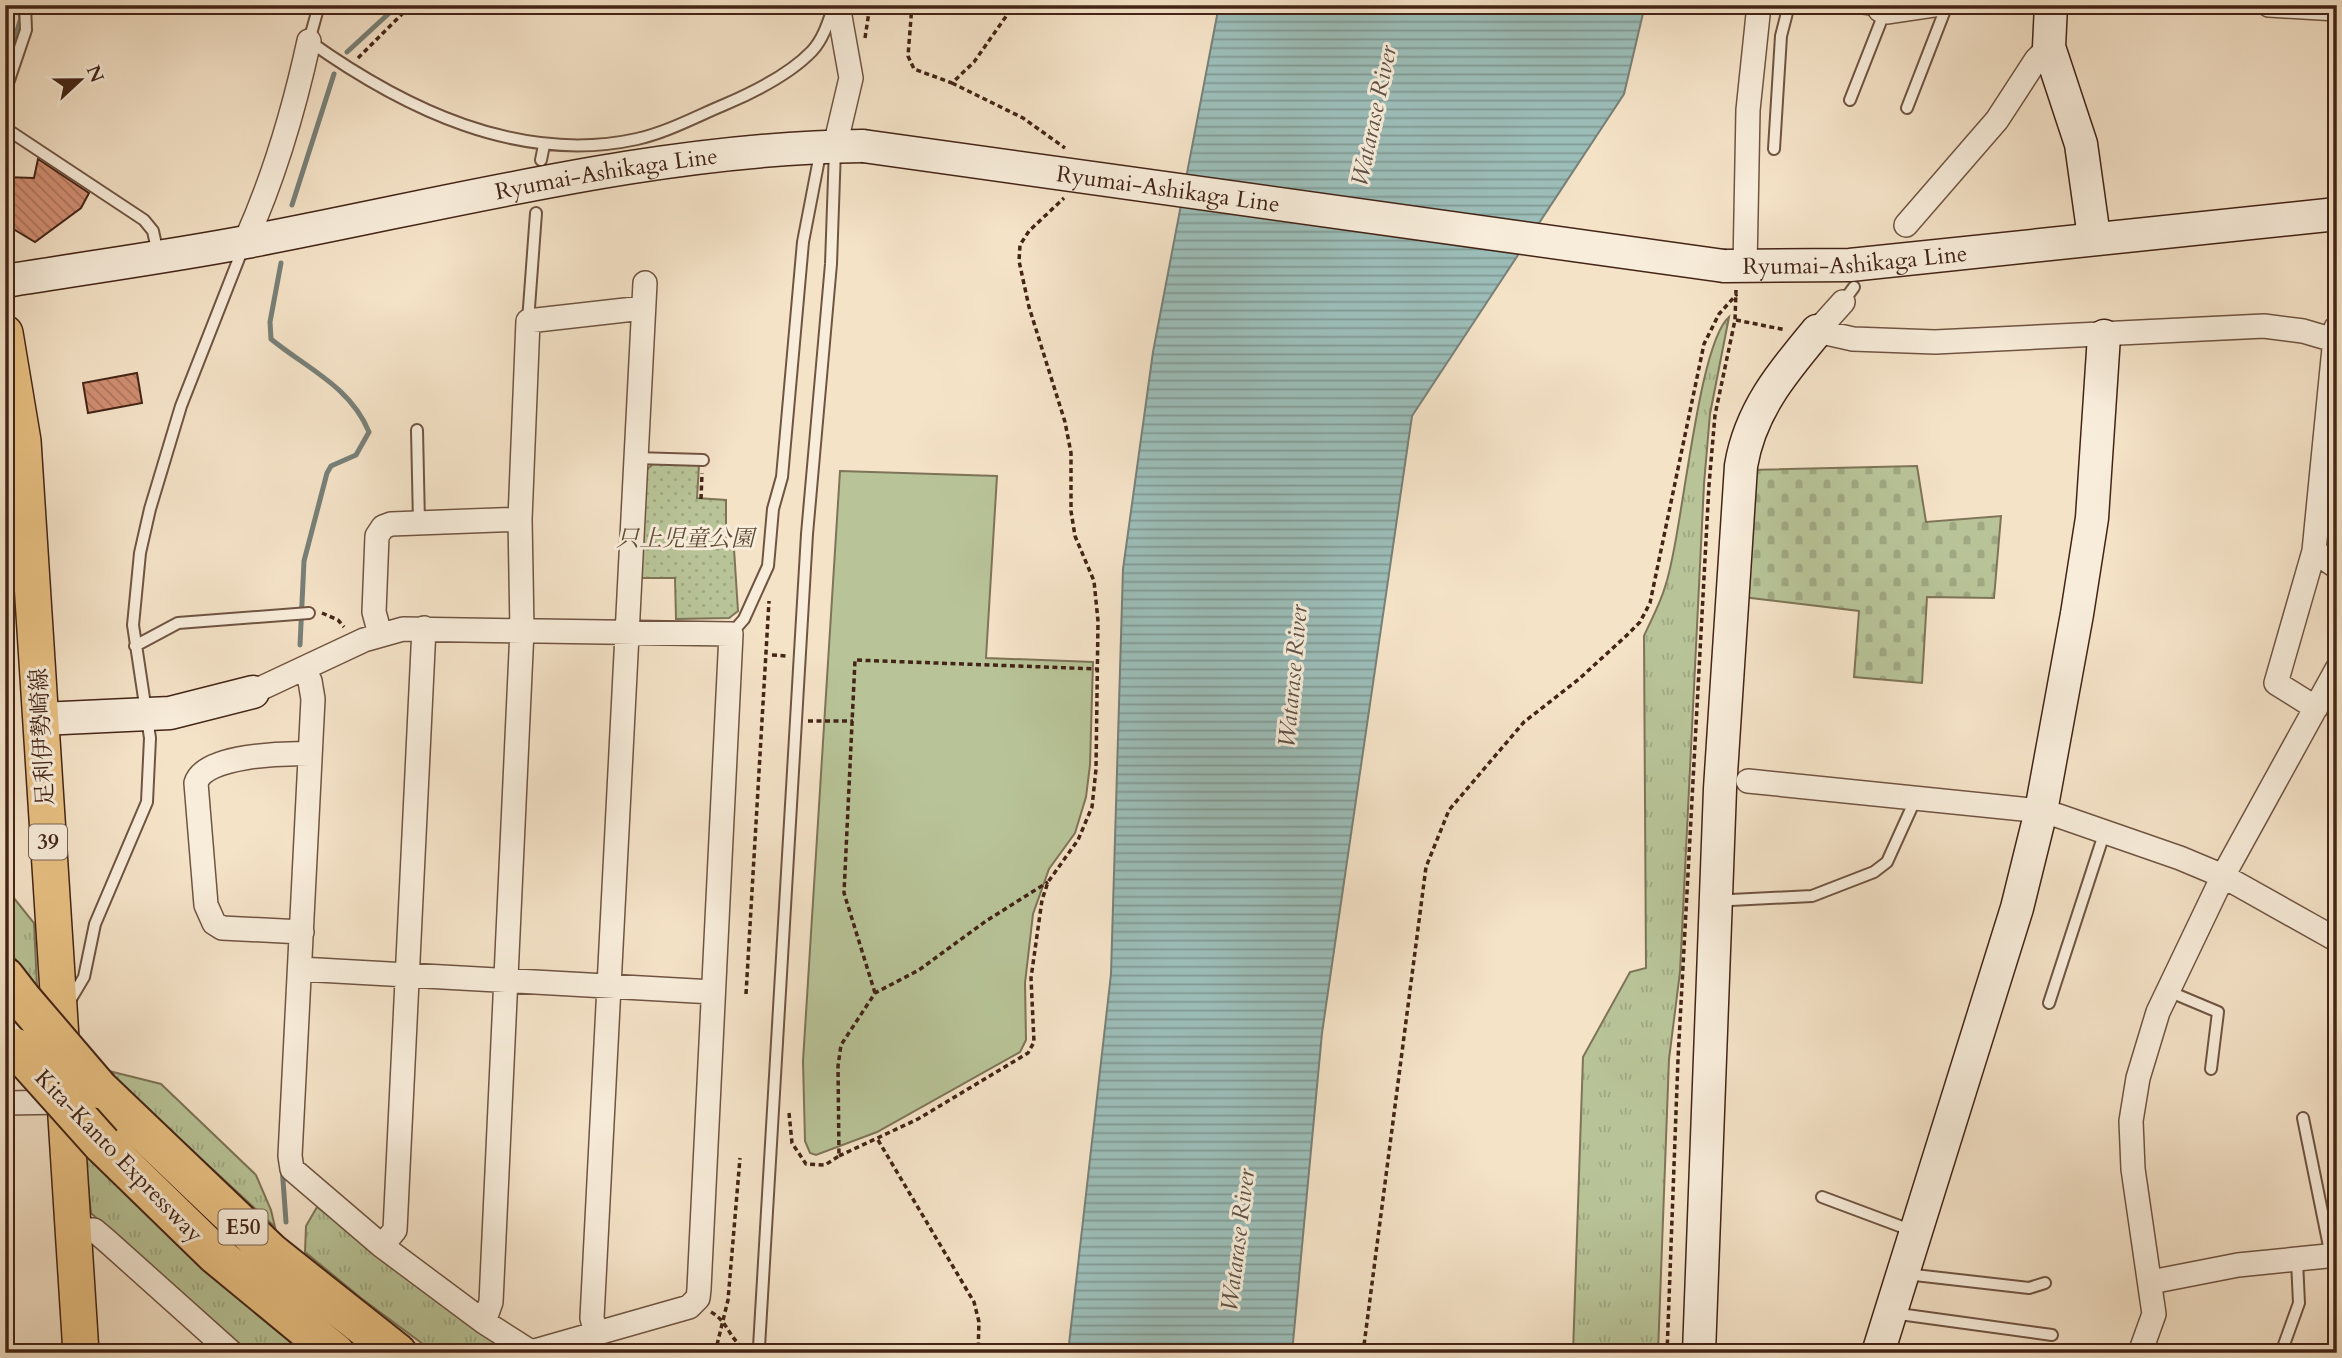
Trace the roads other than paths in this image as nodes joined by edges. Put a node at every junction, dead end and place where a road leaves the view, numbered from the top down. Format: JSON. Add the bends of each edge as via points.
{"nodes":[{"id":1,"x":25,"y":5,"type":"edge"},
{"id":2,"x":319,"y":5,"type":"edge"},
{"id":3,"x":836,"y":5,"type":"edge"},
{"id":4,"x":1759,"y":5,"type":"edge"},
{"id":5,"x":1789,"y":5,"type":"edge"},
{"id":6,"x":1838,"y":5,"type":"edge"},
{"id":7,"x":1935,"y":5,"type":"edge"},
{"id":8,"x":1947,"y":5,"type":"edge"},
{"id":9,"x":2051,"y":5,"type":"edge"},
{"id":10,"x":2269,"y":5,"type":"edge"},
{"id":11,"x":1882,"y":9,"type":"edge"},
{"id":12,"x":2337,"y":9,"type":"edge"},
{"id":13,"x":309,"y":41,"type":"junction"},
{"id":14,"x":2049,"y":47,"type":"junction"},
{"id":15,"x":5,"y":92,"type":"edge"},
{"id":16,"x":1850,"y":100,"type":"dead end"},
{"id":17,"x":1908,"y":108,"type":"dead end"},
{"id":18,"x":5,"y":128,"type":"edge"},
{"id":19,"x":544,"y":145,"type":"junction"},
{"id":20,"x":849,"y":146,"type":"junction"},
{"id":21,"x":1774,"y":149,"type":"dead end"},
{"id":22,"x":541,"y":160,"type":"dead end"},
{"id":23,"x":536,"y":213,"type":"dead end"},
{"id":24,"x":2337,"y":214,"type":"edge"},
{"id":25,"x":1901,"y":231,"type":"dead end"},
{"id":26,"x":2094,"y":237,"type":"junction"},
{"id":27,"x":245,"y":242,"type":"junction"},
{"id":28,"x":158,"y":256,"type":"junction"},
{"id":29,"x":1735,"y":266,"type":"junction"},
{"id":30,"x":5,"y":281,"type":"edge"},
{"id":31,"x":645,"y":283,"type":"dead end"},
{"id":32,"x":1849,"y":295,"type":"dead end"},
{"id":33,"x":643,"y":308,"type":"junction"},
{"id":34,"x":528,"y":321,"type":"junction"},
{"id":35,"x":1803,"y":331,"type":"junction"},
{"id":36,"x":5,"y":333,"type":"edge"},
{"id":37,"x":2104,"y":336,"type":"junction"},
{"id":38,"x":2336,"y":336,"type":"edge"},
{"id":39,"x":417,"y":430,"type":"dead end"},
{"id":40,"x":635,"y":458,"type":"junction"},
{"id":41,"x":703,"y":460,"type":"road end"},
{"id":42,"x":520,"y":519,"type":"junction"},
{"id":43,"x":419,"y":523,"type":"junction"},
{"id":44,"x":2314,"y":551,"type":"junction"},
{"id":45,"x":2337,"y":567,"type":"edge"},
{"id":46,"x":309,"y":613,"type":"road end"},
{"id":47,"x":424,"y":628,"type":"junction"},
{"id":48,"x":522,"y":630,"type":"junction"},
{"id":49,"x":626,"y":632,"type":"junction"},
{"id":50,"x":380,"y":634,"type":"junction"},
{"id":51,"x":731,"y":634,"type":"junction"},
{"id":52,"x":135,"y":646,"type":"junction"},
{"id":53,"x":303,"y":669,"type":"junction"},
{"id":54,"x":2337,"y":669,"type":"edge"},
{"id":55,"x":253,"y":692,"type":"joint"},
{"id":56,"x":2316,"y":708,"type":"junction"},
{"id":57,"x":148,"y":713,"type":"junction"},
{"id":58,"x":41,"y":719,"type":"junction"},
{"id":59,"x":310,"y":754,"type":"junction"},
{"id":60,"x":1748,"y":781,"type":"dead end"},
{"id":61,"x":1916,"y":798,"type":"junction"},
{"id":62,"x":2041,"y":811,"type":"junction"},
{"id":63,"x":2105,"y":831,"type":"junction"},
{"id":64,"x":2222,"y":876,"type":"junction"},
{"id":65,"x":1731,"y":900,"type":"dead end"},
{"id":66,"x":302,"y":932,"type":"junction"},
{"id":67,"x":2337,"y":940,"type":"edge"},
{"id":68,"x":300,"y":969,"type":"junction"},
{"id":69,"x":407,"y":975,"type":"junction"},
{"id":70,"x":505,"y":980,"type":"junction"},
{"id":71,"x":608,"y":985,"type":"junction"},
{"id":72,"x":14,"y":988,"type":"edge"},
{"id":73,"x":2168,"y":991,"type":"junction"},
{"id":74,"x":713,"y":992,"type":"junction"},
{"id":75,"x":2049,"y":1003,"type":"dead end"},
{"id":76,"x":58,"y":1009,"type":"junction"},
{"id":77,"x":11,"y":1041,"type":"edge"},
{"id":78,"x":2211,"y":1069,"type":"dead end"},
{"id":79,"x":83,"y":1095,"type":"junction"},
{"id":80,"x":5,"y":1103,"type":"edge"},
{"id":81,"x":2303,"y":1118,"type":"dead end"},
{"id":82,"x":1822,"y":1197,"type":"dead end"},
{"id":83,"x":73,"y":1230,"type":"junction"},
{"id":84,"x":1916,"y":1232,"type":"junction"},
{"id":85,"x":382,"y":1246,"type":"junction"},
{"id":86,"x":2334,"y":1255,"type":"edge"},
{"id":87,"x":2297,"y":1261,"type":"junction"},
{"id":88,"x":1904,"y":1274,"type":"junction"},
{"id":89,"x":2151,"y":1282,"type":"junction"},
{"id":90,"x":2045,"y":1283,"type":"dead end"},
{"id":91,"x":1892,"y":1313,"type":"junction"},
{"id":92,"x":484,"y":1322,"type":"junction"},
{"id":93,"x":596,"y":1335,"type":"junction"},
{"id":94,"x":2052,"y":1335,"type":"dead end"},
{"id":95,"x":758,"y":1350,"type":"edge"},
{"id":96,"x":81,"y":1353,"type":"edge"},
{"id":97,"x":232,"y":1353,"type":"edge"},
{"id":98,"x":335,"y":1353,"type":"edge"},
{"id":99,"x":397,"y":1353,"type":"edge"},
{"id":100,"x":1699,"y":1353,"type":"edge"},
{"id":101,"x":1878,"y":1353,"type":"edge"},
{"id":102,"x":2140,"y":1353,"type":"edge"},
{"id":103,"x":2281,"y":1353,"type":"edge"}],
"edges":[{"from":1,"to":15,"type":"lane","via":[[26,30]]},
{"from":2,"to":13,"type":"lane"},
{"from":3,"to":19,"type":"lane","via":[[814,49],[738,99],[637,139]]},
{"from":3,"to":20,"type":"street","via":[[852,78]]},
{"from":4,"to":29,"type":"street"},
{"from":5,"to":21,"type":"lane","via":[[1781,36]]},
{"from":6,"to":11,"type":"lane"},
{"from":7,"to":11,"type":"street"},
{"from":8,"to":17,"type":"lane"},
{"from":9,"to":14,"type":"street"},
{"from":10,"to":12,"type":"street"},
{"from":11,"to":16,"type":"lane"},
{"from":13,"to":19,"type":"lane","via":[[441,117],[508,139]]},
{"from":13,"to":27,"type":"street","via":[[287,129],[260,213]]},
{"from":14,"to":25,"type":"street","via":[[1997,120]]},
{"from":14,"to":26,"type":"street","via":[[2081,144]]},
{"from":18,"to":28,"type":"lane","via":[[144,220],[153,231]]},
{"from":19,"to":22,"type":"lane"},
{"from":20,"to":27,"type":"street","name":"Ryumai-Ashikaga Line","via":[[704,158],[415,207]]},
{"from":20,"to":29,"type":"street","name":"Ryumai-Ashikaga Line","bridge":true},
{"from":20,"to":51,"type":"lane","via":[[820,159],[806,221],[782,477],[773,509],[768,566],[744,620]]},
{"from":20,"to":95,"type":"lane","via":[[831,264],[807,534]]},
{"from":23,"to":34,"type":"lane"},
{"from":24,"to":26,"type":"street","name":"Ryumai-Ashikaga Line"},
{"from":26,"to":29,"type":"street","name":"Ryumai-Ashikaga Line","via":[[1850,265]]},
{"from":27,"to":28,"type":"street","name":"Ryumai-Ashikaga Line"},
{"from":27,"to":52,"type":"lane","via":[[181,406],[150,509],[133,611]]},
{"from":28,"to":30,"type":"street","name":"Ryumai-Ashikaga Line"},
{"from":31,"to":33,"type":"street"},
{"from":32,"to":35,"type":"street"},
{"from":33,"to":34,"type":"street"},
{"from":33,"to":40,"type":"street"},
{"from":34,"to":42,"type":"street"},
{"from":35,"to":37,"type":"street","via":[[1853,340],[1936,342]]},
{"from":35,"to":100,"type":"street","via":[[1760,406],[1741,466],[1720,789]]},
{"from":36,"to":58,"type":"main road","name":"足利伊勢崎線","number":"39","via":[[23,441]]},
{"from":37,"to":38,"type":"street","via":[[2264,326]]},
{"from":37,"to":62,"type":"street","via":[[2092,519]]},
{"from":38,"to":44,"type":"street"},
{"from":39,"to":43,"type":"lane"},
{"from":40,"to":41,"type":"lane"},
{"from":40,"to":49,"type":"street"},
{"from":42,"to":43,"type":"street"},
{"from":42,"to":48,"type":"street"},
{"from":43,"to":50,"type":"street","via":[[391,524],[377,536],[374,612]]},
{"from":44,"to":45,"type":"street"},
{"from":44,"to":56,"type":"street","via":[[2276,683]]},
{"from":46,"to":52,"type":"lane","via":[[178,623]]},
{"from":47,"to":48,"type":"street"},
{"from":47,"to":50,"type":"street"},
{"from":47,"to":69,"type":"street"},
{"from":48,"to":49,"type":"street"},
{"from":48,"to":70,"type":"street"},
{"from":49,"to":51,"type":"street"},
{"from":49,"to":71,"type":"street"},
{"from":50,"to":53,"type":"street"},
{"from":51,"to":74,"type":"street"},
{"from":52,"to":57,"type":"lane"},
{"from":53,"to":55,"type":"street"},
{"from":53,"to":59,"type":"street","via":[[313,690]]},
{"from":54,"to":56,"type":"street"},
{"from":55,"to":57,"type":"street","via":[[194,709]]},
{"from":56,"to":64,"type":"street"},
{"from":57,"to":58,"type":"street"},
{"from":57,"to":76,"type":"lane","via":[[147,802],[95,925],[85,977],[77,994]]},
{"from":58,"to":76,"type":"main road","name":"足利伊勢崎線","number":"39"},
{"from":59,"to":66,"type":"street"},
{"from":59,"to":66,"type":"street","via":[[211,765],[195,783],[206,905],[214,923],[222,928]]},
{"from":60,"to":61,"type":"street"},
{"from":61,"to":62,"type":"street"},
{"from":61,"to":65,"type":"lane","via":[[1887,862],[1874,872],[1812,896]]},
{"from":62,"to":63,"type":"street"},
{"from":62,"to":84,"type":"street","via":[[2017,908]]},
{"from":63,"to":64,"type":"street"},
{"from":63,"to":75,"type":"lane"},
{"from":64,"to":67,"type":"street"},
{"from":64,"to":73,"type":"street"},
{"from":66,"to":68,"type":"street"},
{"from":68,"to":69,"type":"street"},
{"from":68,"to":85,"type":"street","via":[[292,1169]]},
{"from":69,"to":70,"type":"street"},
{"from":69,"to":85,"type":"street","via":[[396,1230]]},
{"from":70,"to":71,"type":"street"},
{"from":70,"to":92,"type":"street","via":[[491,1302]]},
{"from":71,"to":74,"type":"street"},
{"from":71,"to":93,"type":"street","via":[[592,1318]]},
{"from":72,"to":79,"type":"highway","name":"Kita-Kanto Expressway","number":"E50","bridge":true},
{"from":73,"to":78,"type":"lane","via":[[2218,1012]]},
{"from":73,"to":89,"type":"street","via":[[2138,1078],[2131,1121],[2133,1169]]},
{"from":74,"to":93,"type":"street","via":[[695,1303]]},
{"from":76,"to":79,"type":"main road","name":"足利伊勢崎線","number":"39"},
{"from":77,"to":98,"type":"highway","name":"Kita-Kanto Expressway","number":"E50","bridge":true,"via":[[103,1144],[215,1254]]},
{"from":79,"to":80,"type":"street"},
{"from":79,"to":83,"type":"main road","name":"足利伊勢崎線","number":"39"},
{"from":79,"to":99,"type":"highway","name":"Kita-Kanto Expressway","number":"E50"},
{"from":81,"to":86,"type":"lane"},
{"from":82,"to":84,"type":"lane"},
{"from":83,"to":96,"type":"main road","name":"足利伊勢崎線","number":"39"},
{"from":83,"to":97,"type":"street","via":[[94,1230]]},
{"from":84,"to":88,"type":"street"},
{"from":85,"to":92,"type":"street"},
{"from":86,"to":87,"type":"street"},
{"from":87,"to":89,"type":"street","via":[[2238,1265]]},
{"from":87,"to":103,"type":"lane","via":[[2299,1303]]},
{"from":88,"to":90,"type":"lane","via":[[2029,1288]]},
{"from":88,"to":91,"type":"street"},
{"from":89,"to":102,"type":"street","via":[[2154,1314]]},
{"from":91,"to":94,"type":"lane"},
{"from":91,"to":101,"type":"street"},
{"from":92,"to":93,"type":"street","via":[[531,1352]]}]}
